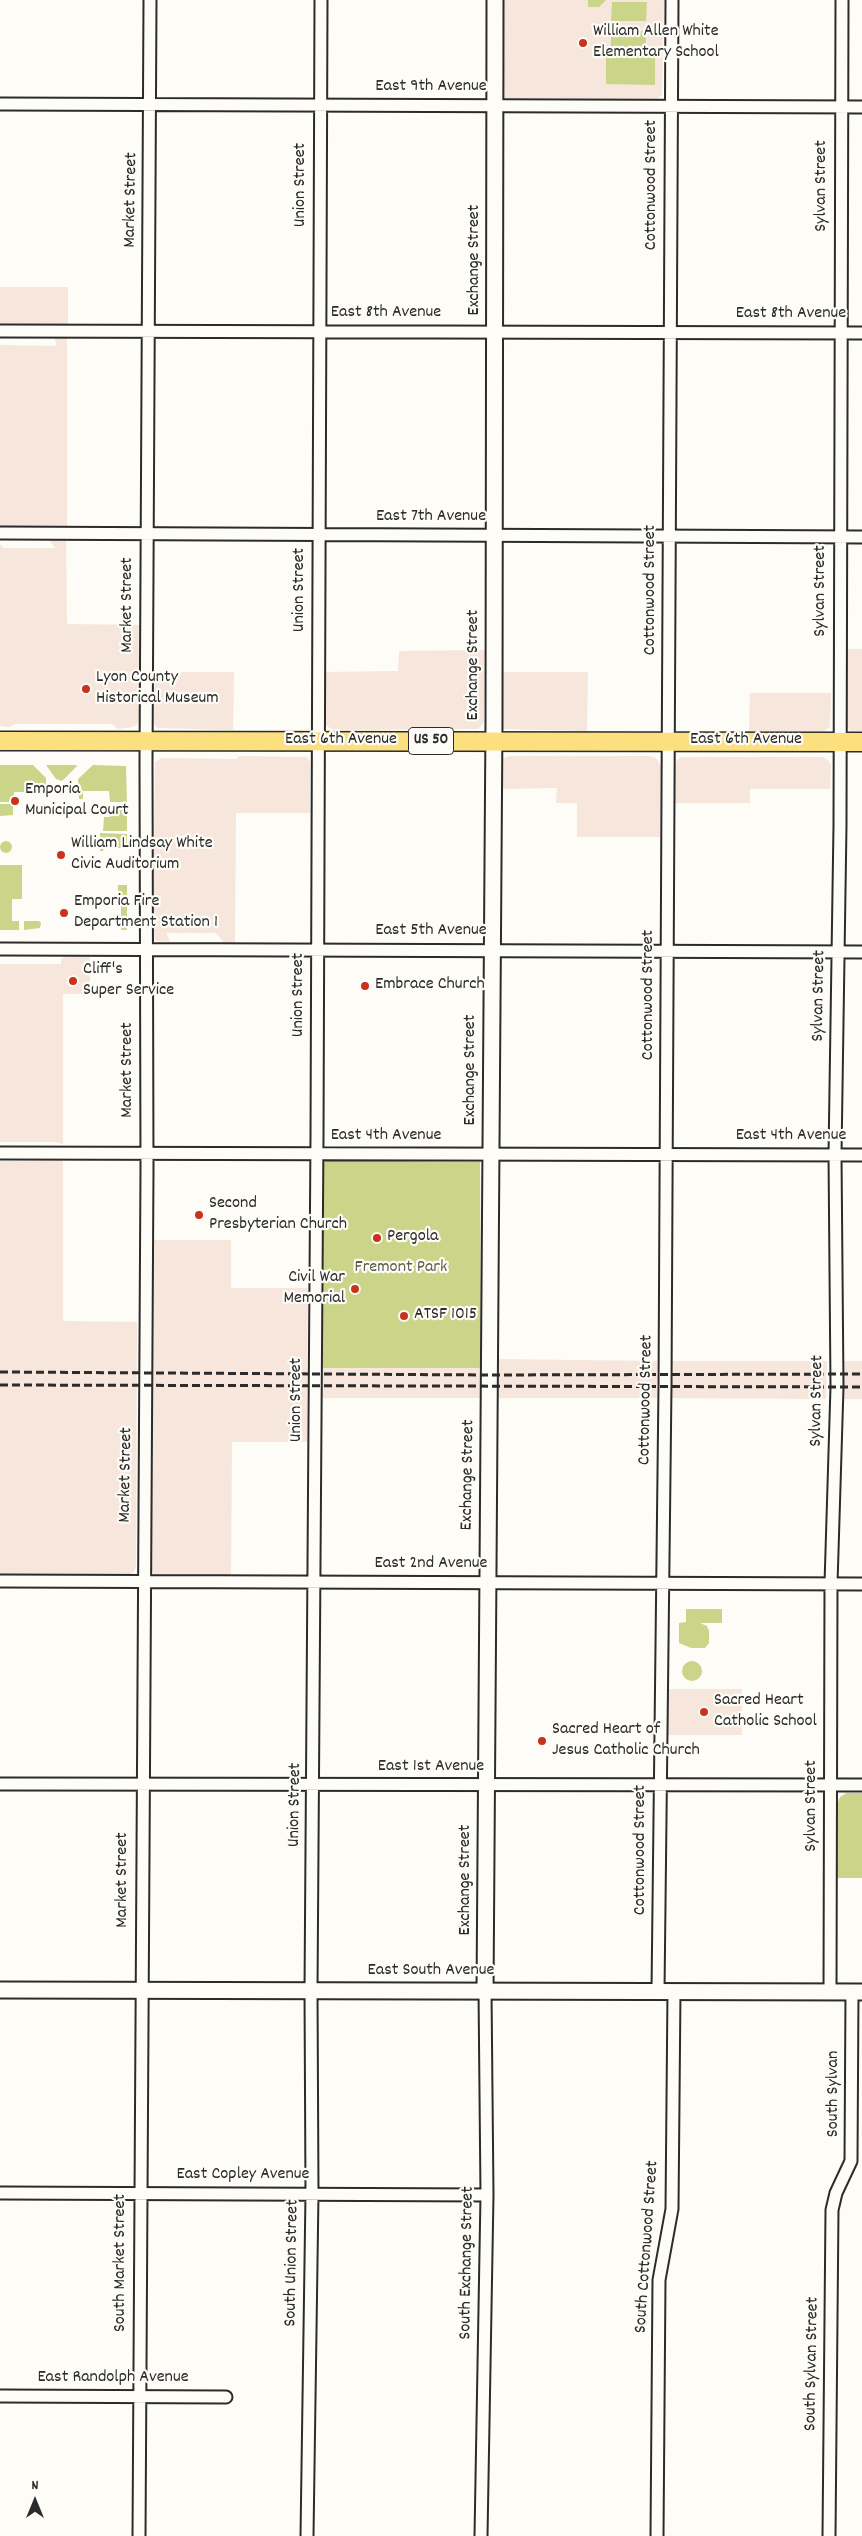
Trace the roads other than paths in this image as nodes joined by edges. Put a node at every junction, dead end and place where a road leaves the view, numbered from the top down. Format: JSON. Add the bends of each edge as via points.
{"nodes":[{"id":1,"x":150,"y":0,"type":"edge"},
{"id":2,"x":321,"y":0,"type":"edge"},
{"id":3,"x":496,"y":0,"type":"edge"},
{"id":4,"x":672,"y":0,"type":"edge"},
{"id":5,"x":842,"y":0,"type":"edge"},
{"id":6,"x":0,"y":104,"type":"edge"},
{"id":7,"x":150,"y":105,"type":"junction"},
{"id":8,"x":319,"y":105,"type":"junction"},
{"id":9,"x":494,"y":106,"type":"junction"},
{"id":10,"x":671,"y":106,"type":"junction"},
{"id":11,"x":842,"y":107,"type":"junction"},
{"id":12,"x":862,"y":107,"type":"edge"},
{"id":13,"x":0,"y":331,"type":"edge"},
{"id":14,"x":148,"y":331,"type":"junction"},
{"id":15,"x":319,"y":332,"type":"junction"},
{"id":16,"x":495,"y":332,"type":"junction"},
{"id":17,"x":670,"y":332,"type":"junction"},
{"id":18,"x":840,"y":333,"type":"junction"},
{"id":19,"x":862,"y":333,"type":"edge"},
{"id":20,"x":0,"y":534,"type":"edge"},
{"id":21,"x":147,"y":535,"type":"junction"},
{"id":22,"x":318,"y":535,"type":"junction"},
{"id":23,"x":495,"y":536,"type":"junction"},
{"id":24,"x":670,"y":536,"type":"junction"},
{"id":25,"x":839,"y":537,"type":"junction"},
{"id":26,"x":862,"y":537,"type":"edge"},
{"id":27,"x":0,"y":741,"type":"edge"},
{"id":28,"x":146,"y":741,"type":"junction"},
{"id":29,"x":318,"y":741,"type":"junction"},
{"id":30,"x":494,"y":741,"type":"junction"},
{"id":31,"x":668,"y":741,"type":"junction"},
{"id":32,"x":840,"y":741,"type":"junction"},
{"id":33,"x":862,"y":742,"type":"edge"},
{"id":34,"x":0,"y":949,"type":"edge"},
{"id":35,"x":146,"y":950,"type":"junction"},
{"id":36,"x":317,"y":950,"type":"junction"},
{"id":37,"x":491,"y":950,"type":"junction"},
{"id":38,"x":667,"y":951,"type":"junction"},
{"id":39,"x":838,"y":952,"type":"junction"},
{"id":40,"x":862,"y":952,"type":"edge"},
{"id":41,"x":0,"y":1153,"type":"edge"},
{"id":42,"x":147,"y":1154,"type":"junction"},
{"id":43,"x":490,"y":1154,"type":"junction"},
{"id":44,"x":666,"y":1154,"type":"junction"},
{"id":45,"x":835,"y":1154,"type":"junction"},
{"id":46,"x":862,"y":1154,"type":"edge"},
{"id":47,"x":317,"y":1155,"type":"junction"},
{"id":48,"x":0,"y":1581,"type":"edge"},
{"id":49,"x":143,"y":1581,"type":"junction"},
{"id":50,"x":315,"y":1582,"type":"junction"},
{"id":51,"x":487,"y":1583,"type":"junction"},
{"id":52,"x":662,"y":1584,"type":"junction"},
{"id":53,"x":831,"y":1584,"type":"junction"},
{"id":54,"x":862,"y":1584,"type":"edge"},
{"id":55,"x":0,"y":1784,"type":"edge"},
{"id":56,"x":142,"y":1785,"type":"junction"},
{"id":57,"x":313,"y":1785,"type":"junction"},
{"id":58,"x":486,"y":1785,"type":"junction"},
{"id":59,"x":660,"y":1785,"type":"junction"},
{"id":60,"x":831,"y":1785,"type":"junction"},
{"id":61,"x":862,"y":1785,"type":"edge"},
{"id":62,"x":0,"y":1990,"type":"edge"},
{"id":63,"x":141,"y":1990,"type":"junction"},
{"id":64,"x":311,"y":1990,"type":"junction"},
{"id":65,"x":485,"y":1991,"type":"junction"},
{"id":66,"x":658,"y":1991,"type":"junction"},
{"id":67,"x":674,"y":1991,"type":"junction"},
{"id":68,"x":830,"y":1992,"type":"junction"},
{"id":69,"x":857,"y":1992,"type":"edge"},
{"id":70,"x":0,"y":2193,"type":"edge"},
{"id":71,"x":140,"y":2193,"type":"junction"},
{"id":72,"x":836,"y":2193,"type":"joint"},
{"id":73,"x":312,"y":2194,"type":"junction"},
{"id":74,"x":487,"y":2195,"type":"junction"},
{"id":75,"x":0,"y":2396,"type":"edge"},
{"id":76,"x":140,"y":2397,"type":"junction"},
{"id":77,"x":226,"y":2397,"type":"dead end"},
{"id":78,"x":139,"y":2536,"type":"edge"},
{"id":79,"x":307,"y":2536,"type":"edge"},
{"id":80,"x":481,"y":2536,"type":"edge"},
{"id":81,"x":656,"y":2536,"type":"edge"},
{"id":82,"x":829,"y":2536,"type":"edge"}],
"edges":[{"from":1,"to":7,"type":"street","name":"Market Street"},
{"from":2,"to":8,"type":"street","name":"Union Street"},
{"from":3,"to":9,"type":"street","name":"Exchange Street"},
{"from":4,"to":10,"type":"street","name":"Cottonwood Street"},
{"from":5,"to":11,"type":"street","name":"Sylvan Street"},
{"from":6,"to":7,"type":"street","name":"East 9th Avenue"},
{"from":7,"to":8,"type":"street","name":"East 9th Avenue"},
{"from":7,"to":14,"type":"street","name":"Market Street"},
{"from":8,"to":9,"type":"street","name":"East 9th Avenue"},
{"from":8,"to":15,"type":"street","name":"Union Street"},
{"from":9,"to":10,"type":"street","name":"East 9th Avenue"},
{"from":9,"to":16,"type":"street","name":"Exchange Street"},
{"from":10,"to":11,"type":"street","name":"East 9th Avenue"},
{"from":10,"to":17,"type":"street","name":"Cottonwood Street"},
{"from":11,"to":12,"type":"street","name":"East 9th Avenue"},
{"from":11,"to":18,"type":"street","name":"Sylvan Street"},
{"from":13,"to":14,"type":"street","name":"East 8th Avenue"},
{"from":14,"to":15,"type":"street","name":"East 8th Avenue"},
{"from":14,"to":21,"type":"street","name":"Market Street"},
{"from":15,"to":16,"type":"street","name":"East 8th Avenue"},
{"from":15,"to":22,"type":"street","name":"Union Street"},
{"from":16,"to":17,"type":"street","name":"East 8th Avenue"},
{"from":16,"to":23,"type":"street","name":"Exchange Street"},
{"from":17,"to":18,"type":"street","name":"East 8th Avenue"},
{"from":17,"to":24,"type":"street","name":"Cottonwood Street"},
{"from":18,"to":19,"type":"street","name":"East 8th Avenue"},
{"from":18,"to":25,"type":"street","name":"Sylvan Street"},
{"from":20,"to":21,"type":"street","name":"East 7th Avenue"},
{"from":21,"to":22,"type":"street","name":"East 7th Avenue"},
{"from":21,"to":28,"type":"street","name":"Market Street"},
{"from":22,"to":23,"type":"street","name":"East 7th Avenue"},
{"from":22,"to":29,"type":"street","name":"Union Street"},
{"from":23,"to":24,"type":"street","name":"East 7th Avenue"},
{"from":23,"to":30,"type":"street","name":"Exchange Street"},
{"from":24,"to":25,"type":"street","name":"East 7th Avenue"},
{"from":24,"to":31,"type":"street","name":"Cottonwood Street"},
{"from":25,"to":26,"type":"street","name":"East 7th Avenue"},
{"from":25,"to":32,"type":"street","name":"Sylvan Street"},
{"from":27,"to":28,"type":"main road","name":"East 6th Avenue","number":"US 50"},
{"from":28,"to":29,"type":"main road","name":"East 6th Avenue","number":"US 50"},
{"from":28,"to":35,"type":"street","name":"Market Street"},
{"from":29,"to":30,"type":"main road","name":"East 6th Avenue","number":"US 50"},
{"from":29,"to":36,"type":"street","name":"Union Street"},
{"from":30,"to":31,"type":"main road","name":"East 6th Avenue","number":"US 50"},
{"from":30,"to":37,"type":"street","name":"Exchange Street"},
{"from":31,"to":32,"type":"main road","name":"East 6th Avenue","number":"US 50"},
{"from":31,"to":38,"type":"street","name":"Cottonwood Street"},
{"from":32,"to":33,"type":"main road","name":"East 6th Avenue","number":"US 50"},
{"from":32,"to":39,"type":"street","name":"Sylvan Street"},
{"from":34,"to":35,"type":"street","name":"East 5th Avenue"},
{"from":35,"to":36,"type":"street","name":"East 5th Avenue"},
{"from":35,"to":42,"type":"street","name":"Market Street"},
{"from":36,"to":37,"type":"street","name":"East 5th Avenue"},
{"from":36,"to":47,"type":"street","name":"Union Street"},
{"from":37,"to":38,"type":"street","name":"East 5th Avenue"},
{"from":37,"to":43,"type":"street","name":"Exchange Street"},
{"from":38,"to":39,"type":"street","name":"East 5th Avenue"},
{"from":38,"to":44,"type":"street","name":"Cottonwood Street"},
{"from":39,"to":40,"type":"street","name":"East 5th Avenue"},
{"from":39,"to":45,"type":"street","name":"Sylvan Street"},
{"from":41,"to":42,"type":"street","name":"East 4th Avenue"},
{"from":42,"to":47,"type":"street","name":"East 4th Avenue"},
{"from":42,"to":49,"type":"street","name":"Market Street"},
{"from":43,"to":44,"type":"street","name":"East 4th Avenue"},
{"from":43,"to":47,"type":"street","name":"East 4th Avenue"},
{"from":43,"to":51,"type":"street","name":"Exchange Street"},
{"from":44,"to":45,"type":"street","name":"East 4th Avenue"},
{"from":44,"to":52,"type":"street","name":"Cottonwood Street"},
{"from":45,"to":46,"type":"street","name":"East 4th Avenue"},
{"from":45,"to":53,"type":"street","name":"Sylvan Street","via":[[837,1388]]},
{"from":47,"to":50,"type":"street","name":"Union Street"},
{"from":48,"to":49,"type":"street","name":"East 2nd Avenue"},
{"from":49,"to":50,"type":"street","name":"East 2nd Avenue"},
{"from":49,"to":56,"type":"street","name":"Market Street"},
{"from":50,"to":51,"type":"street","name":"East 2nd Avenue"},
{"from":50,"to":57,"type":"street","name":"Union Street"},
{"from":51,"to":52,"type":"street","name":"East 2nd Avenue"},
{"from":51,"to":58,"type":"street","name":"Exchange Street"},
{"from":52,"to":53,"type":"street","name":"East 2nd Avenue"},
{"from":52,"to":59,"type":"street","name":"Cottonwood Street"},
{"from":53,"to":54,"type":"street","name":"East 2nd Avenue"},
{"from":53,"to":60,"type":"street","name":"Sylvan Street"},
{"from":55,"to":56,"type":"street","name":"East 1st Avenue"},
{"from":56,"to":57,"type":"street","name":"East 1st Avenue"},
{"from":56,"to":63,"type":"street","name":"Market Street"},
{"from":57,"to":58,"type":"street","name":"East 1st Avenue"},
{"from":57,"to":64,"type":"street","name":"Union Street"},
{"from":58,"to":59,"type":"street","name":"East 1st Avenue"},
{"from":58,"to":65,"type":"street","name":"Exchange Street"},
{"from":59,"to":60,"type":"street","name":"East 1st Avenue"},
{"from":59,"to":66,"type":"street","name":"Cottonwood Street"},
{"from":60,"to":61,"type":"street","name":"East 1st Avenue"},
{"from":60,"to":68,"type":"street","name":"Sylvan Street"},
{"from":62,"to":63,"type":"street","name":"East South Avenue"},
{"from":63,"to":64,"type":"street","name":"East South Avenue"},
{"from":63,"to":71,"type":"street","name":"South Market Street"},
{"from":64,"to":65,"type":"street","name":"East South Avenue"},
{"from":64,"to":73,"type":"street","name":"South Union Street"},
{"from":65,"to":66,"type":"street","name":"East South Avenue"},
{"from":65,"to":74,"type":"street","name":"South Exchange Street"},
{"from":66,"to":67,"type":"street","name":"East South Avenue"},
{"from":67,"to":68,"type":"street","name":"East South Avenue"},
{"from":67,"to":81,"type":"street","name":"South Cottonwood Street","via":[[672,2209],[659,2280]]},
{"from":68,"to":69,"type":"street","name":"East South Avenue"},
{"from":69,"to":72,"type":"street","name":"South Sylvan","via":[[852,2154]]},
{"from":70,"to":71,"type":"street","name":"East Copley Avenue"},
{"from":71,"to":73,"type":"street","name":"East Copley Avenue"},
{"from":71,"to":76,"type":"street","name":"South Market Street"},
{"from":72,"to":82,"type":"street","name":"South Sylvan Street","via":[[832,2210]]},
{"from":73,"to":74,"type":"street","name":"East Copley Avenue"},
{"from":73,"to":79,"type":"street","name":"South Union Street"},
{"from":74,"to":80,"type":"street","name":"South Exchange Street"},
{"from":75,"to":76,"type":"street","name":"East Randolph Avenue"},
{"from":76,"to":77,"type":"street","name":"East Randolph Avenue"},
{"from":76,"to":78,"type":"street","name":"South Market Street"}]}
